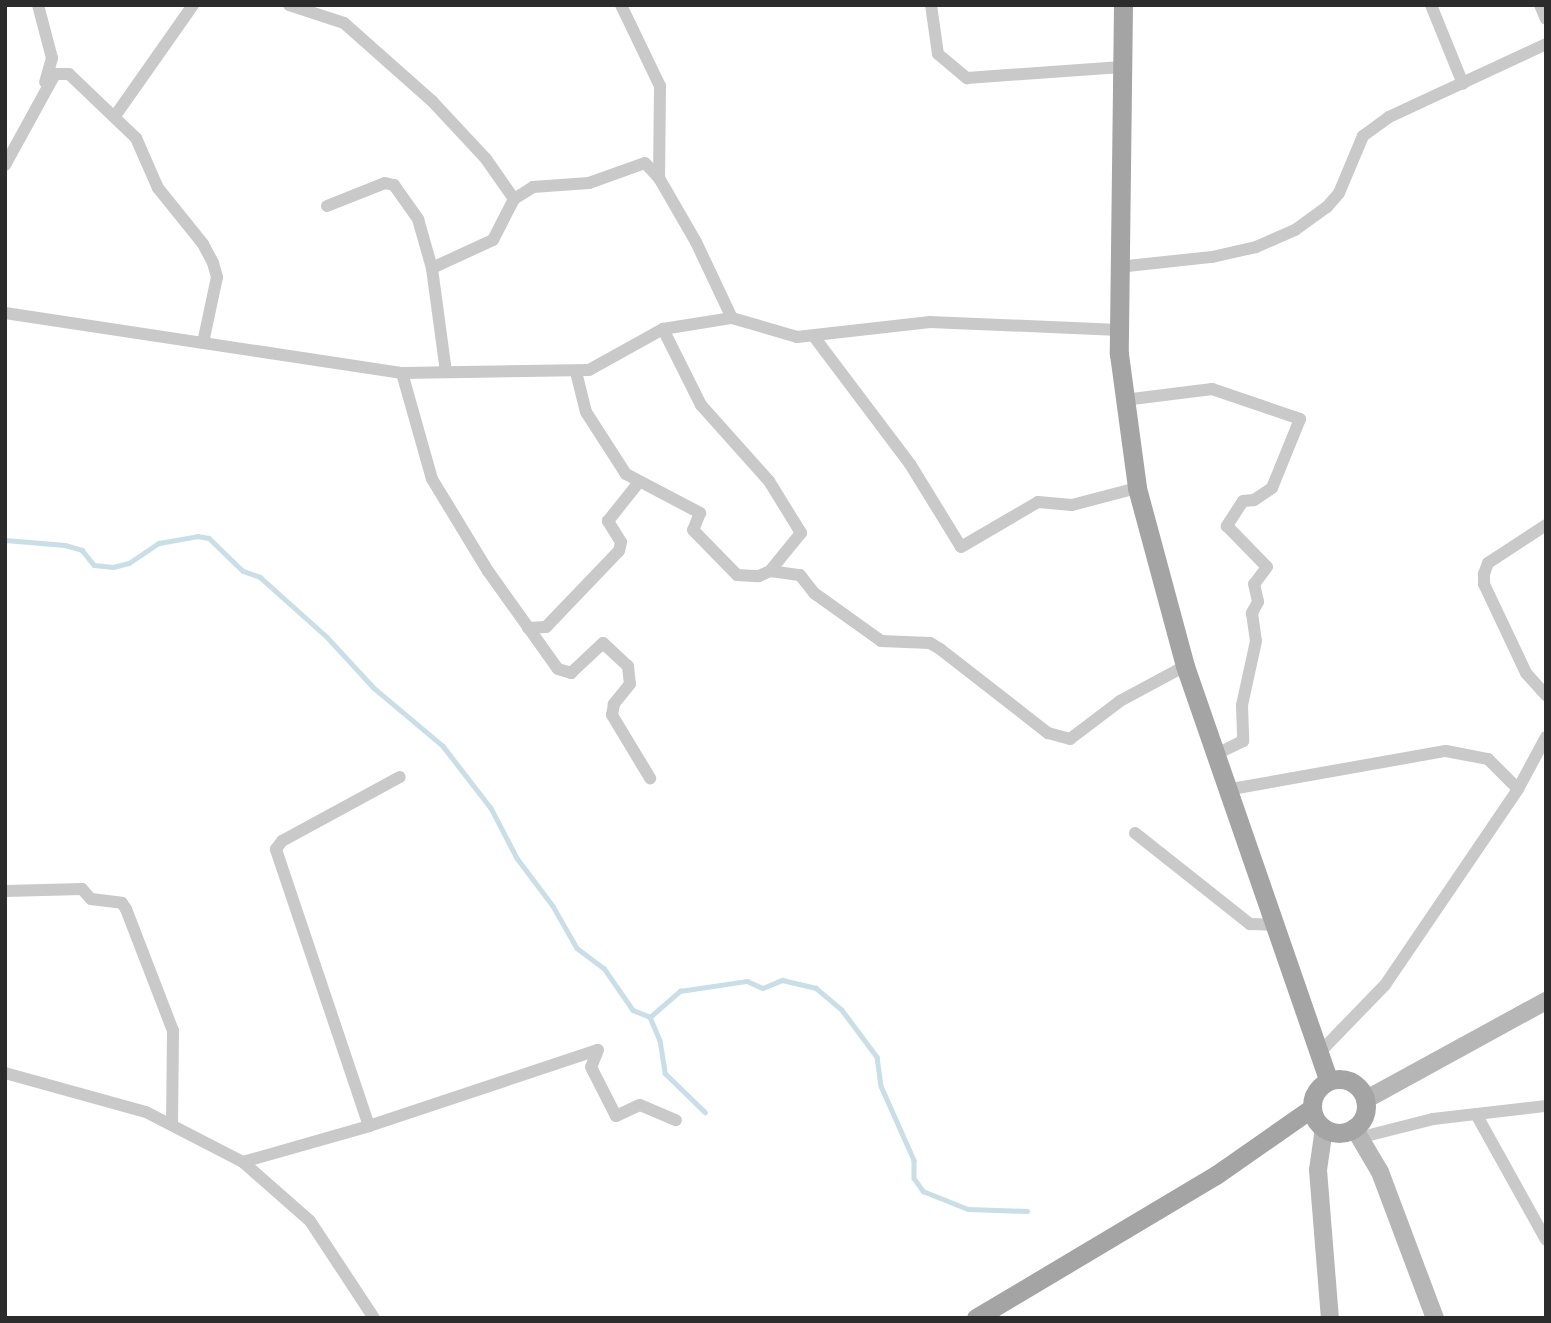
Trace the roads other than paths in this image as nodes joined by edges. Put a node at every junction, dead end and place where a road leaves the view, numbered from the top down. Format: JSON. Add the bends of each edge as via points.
{"nodes":[{"id":1,"x":38,"y":5,"type":"edge"},
{"id":2,"x":193,"y":5,"type":"edge"},
{"id":3,"x":289,"y":5,"type":"edge"},
{"id":4,"x":621,"y":5,"type":"edge"},
{"id":5,"x":930,"y":5,"type":"edge"},
{"id":6,"x":1123,"y":5,"type":"edge"},
{"id":7,"x":1431,"y":5,"type":"edge"},
{"id":8,"x":1540,"y":5,"type":"edge"},
{"id":9,"x":1546,"y":19,"type":"edge"},
{"id":10,"x":1546,"y":44,"type":"edge"},
{"id":11,"x":1122,"y":67,"type":"junction"},
{"id":12,"x":1463,"y":84,"type":"junction"},
{"id":13,"x":40,"y":102,"type":"junction"},
{"id":14,"x":115,"y":116,"type":"junction"},
{"id":15,"x":5,"y":165,"type":"edge"},
{"id":16,"x":659,"y":178,"type":"junction"},
{"id":17,"x":514,"y":200,"type":"junction"},
{"id":18,"x":327,"y":206,"type":"dead end"},
{"id":19,"x":1118,"y":267,"type":"junction"},
{"id":20,"x":432,"y":268,"type":"junction"},
{"id":21,"x":5,"y":313,"type":"edge"},
{"id":22,"x":732,"y":318,"type":"junction"},
{"id":23,"x":663,"y":329,"type":"junction"},
{"id":24,"x":1119,"y":330,"type":"junction"},
{"id":25,"x":814,"y":338,"type":"junction"},
{"id":26,"x":203,"y":343,"type":"junction"},
{"id":27,"x":446,"y":372,"type":"junction"},
{"id":28,"x":576,"y":372,"type":"junction"},
{"id":29,"x":402,"y":373,"type":"junction"},
{"id":30,"x":1124,"y":400,"type":"junction"},
{"id":31,"x":639,"y":482,"type":"junction"},
{"id":32,"x":1137,"y":488,"type":"junction"},
{"id":33,"x":1546,"y":525,"type":"edge"},
{"id":34,"x":770,"y":571,"type":"junction"},
{"id":35,"x":528,"y":628,"type":"junction"},
{"id":36,"x":1185,"y":666,"type":"junction"},
{"id":37,"x":1546,"y":695,"type":"edge"},
{"id":38,"x":1546,"y":737,"type":"edge"},
{"id":39,"x":1214,"y":755,"type":"junction"},
{"id":40,"x":400,"y":777,"type":"dead end"},
{"id":41,"x":650,"y":778,"type":"dead end"},
{"id":42,"x":1518,"y":789,"type":"junction"},
{"id":43,"x":1226,"y":790,"type":"junction"},
{"id":44,"x":1135,"y":833,"type":"dead end"},
{"id":45,"x":5,"y":891,"type":"edge"},
{"id":46,"x":1274,"y":925,"type":"junction"},
{"id":47,"x":1546,"y":1001,"type":"edge"},
{"id":48,"x":1320,"y":1052,"type":"junction"},
{"id":49,"x":5,"y":1073,"type":"edge"},
{"id":50,"x":1329,"y":1081,"type":"junction"},
{"id":51,"x":1366,"y":1100,"type":"junction"},
{"id":52,"x":1546,"y":1106,"type":"edge"},
{"id":53,"x":1476,"y":1114,"type":"junction"},
{"id":54,"x":676,"y":1120,"type":"dead end"},
{"id":55,"x":1319,"y":1121,"type":"junction"},
{"id":56,"x":172,"y":1124,"type":"junction"},
{"id":57,"x":369,"y":1126,"type":"junction"},
{"id":58,"x":1356,"y":1133,"type":"junction"},
{"id":59,"x":243,"y":1162,"type":"junction"},
{"id":60,"x":1546,"y":1240,"type":"edge"},
{"id":61,"x":374,"y":1318,"type":"edge"},
{"id":62,"x":976,"y":1318,"type":"edge"},
{"id":63,"x":1330,"y":1318,"type":"edge"},
{"id":64,"x":1435,"y":1318,"type":"edge"}],
"edges":[{"from":1,"to":13,"type":"street","via":[[52,58]]},
{"from":2,"to":14,"type":"street"},
{"from":3,"to":17,"type":"street","via":[[344,23],[432,101],[486,159]]},
{"from":4,"to":16,"type":"street","via":[[660,86]]},
{"from":5,"to":11,"type":"street","via":[[938,54],[967,78]]},
{"from":6,"to":11,"type":"main road"},
{"from":7,"to":12,"type":"street"},
{"from":8,"to":9,"type":"street"},
{"from":10,"to":12,"type":"street"},
{"from":11,"to":19,"type":"main road"},
{"from":12,"to":19,"type":"street","via":[[1389,117],[1363,136],[1339,193],[1295,230],[1256,247],[1212,257]]},
{"from":13,"to":14,"type":"street","via":[[55,74],[64,72]]},
{"from":13,"to":15,"type":"street"},
{"from":14,"to":26,"type":"street","via":[[136,138],[158,188],[213,263],[217,277]]},
{"from":16,"to":17,"type":"street","via":[[645,163],[589,183],[533,187]]},
{"from":16,"to":22,"type":"street","via":[[717,279]]},
{"from":17,"to":20,"type":"street","via":[[493,240]]},
{"from":18,"to":20,"type":"street","via":[[385,183],[394,185],[418,219]]},
{"from":19,"to":24,"type":"main road"},
{"from":20,"to":27,"type":"street"},
{"from":21,"to":26,"type":"street"},
{"from":22,"to":23,"type":"street"},
{"from":22,"to":25,"type":"street"},
{"from":23,"to":28,"type":"street","via":[[589,370]]},
{"from":23,"to":34,"type":"street","via":[[701,405],[769,481],[801,534]]},
{"from":24,"to":25,"type":"street","via":[[930,323]]},
{"from":24,"to":30,"type":"main road"},
{"from":25,"to":32,"type":"street","via":[[902,453],[961,547],[1038,502],[1072,505]]},
{"from":26,"to":29,"type":"street"},
{"from":27,"to":28,"type":"street"},
{"from":27,"to":29,"type":"street"},
{"from":28,"to":31,"type":"street","via":[[590,419],[626,474]]},
{"from":29,"to":35,"type":"street","via":[[432,479]]},
{"from":30,"to":32,"type":"main road"},
{"from":30,"to":39,"type":"street","via":[[1212,389],[1300,419],[1272,488],[1254,500],[1243,501],[1227,526],[1267,567],[1254,584],[1256,641],[1242,705],[1243,740]]},
{"from":31,"to":34,"type":"street","via":[[700,513],[694,530],[737,575],[759,576]]},
{"from":31,"to":35,"type":"street","via":[[608,522],[621,541],[620,551],[546,627]]},
{"from":32,"to":36,"type":"main road"},
{"from":33,"to":37,"type":"street","via":[[1488,563],[1484,584],[1526,673]]},
{"from":34,"to":36,"type":"street","via":[[800,575],[814,593],[881,641],[930,643],[1048,733],[1063,738],[1070,739],[1120,701]]},
{"from":35,"to":41,"type":"street","via":[[565,673],[571,673],[603,643],[628,666],[630,684],[614,704],[612,715]]},
{"from":36,"to":39,"type":"main road"},
{"from":38,"to":42,"type":"street"},
{"from":39,"to":43,"type":"main road"},
{"from":40,"to":57,"type":"street","via":[[282,841],[276,849]]},
{"from":42,"to":43,"type":"street","via":[[1488,759],[1446,751]]},
{"from":42,"to":48,"type":"street","via":[[1385,985]]},
{"from":43,"to":46,"type":"main road"},
{"from":44,"to":46,"type":"street","via":[[1250,924]]},
{"from":45,"to":56,"type":"street","via":[[82,890],[91,899],[122,903],[173,1031]]},
{"from":46,"to":48,"type":"main road"},
{"from":47,"to":51,"type":"street"},
{"from":48,"to":50,"type":"main road"},
{"from":49,"to":56,"type":"street","via":[[74,1089]]},
{"from":50,"to":51,"type":"main road","via":[[1356,1084]]},
{"from":50,"to":55,"type":"main road","via":[[1313,1097]]},
{"from":51,"to":58,"type":"main road"},
{"from":52,"to":53,"type":"street"},
{"from":53,"to":58,"type":"street"},
{"from":53,"to":60,"type":"street"},
{"from":54,"to":57,"type":"street","via":[[640,1105],[617,1116],[592,1067],[598,1050]]},
{"from":55,"to":58,"type":"main road","via":[[1334,1132]]},
{"from":55,"to":62,"type":"main road","via":[[1254,1151]]},
{"from":55,"to":63,"type":"street","via":[[1318,1170]]},
{"from":56,"to":59,"type":"street"},
{"from":57,"to":59,"type":"street"},
{"from":58,"to":64,"type":"street","via":[[1380,1172]]},
{"from":59,"to":61,"type":"street","via":[[310,1221]]}]}
